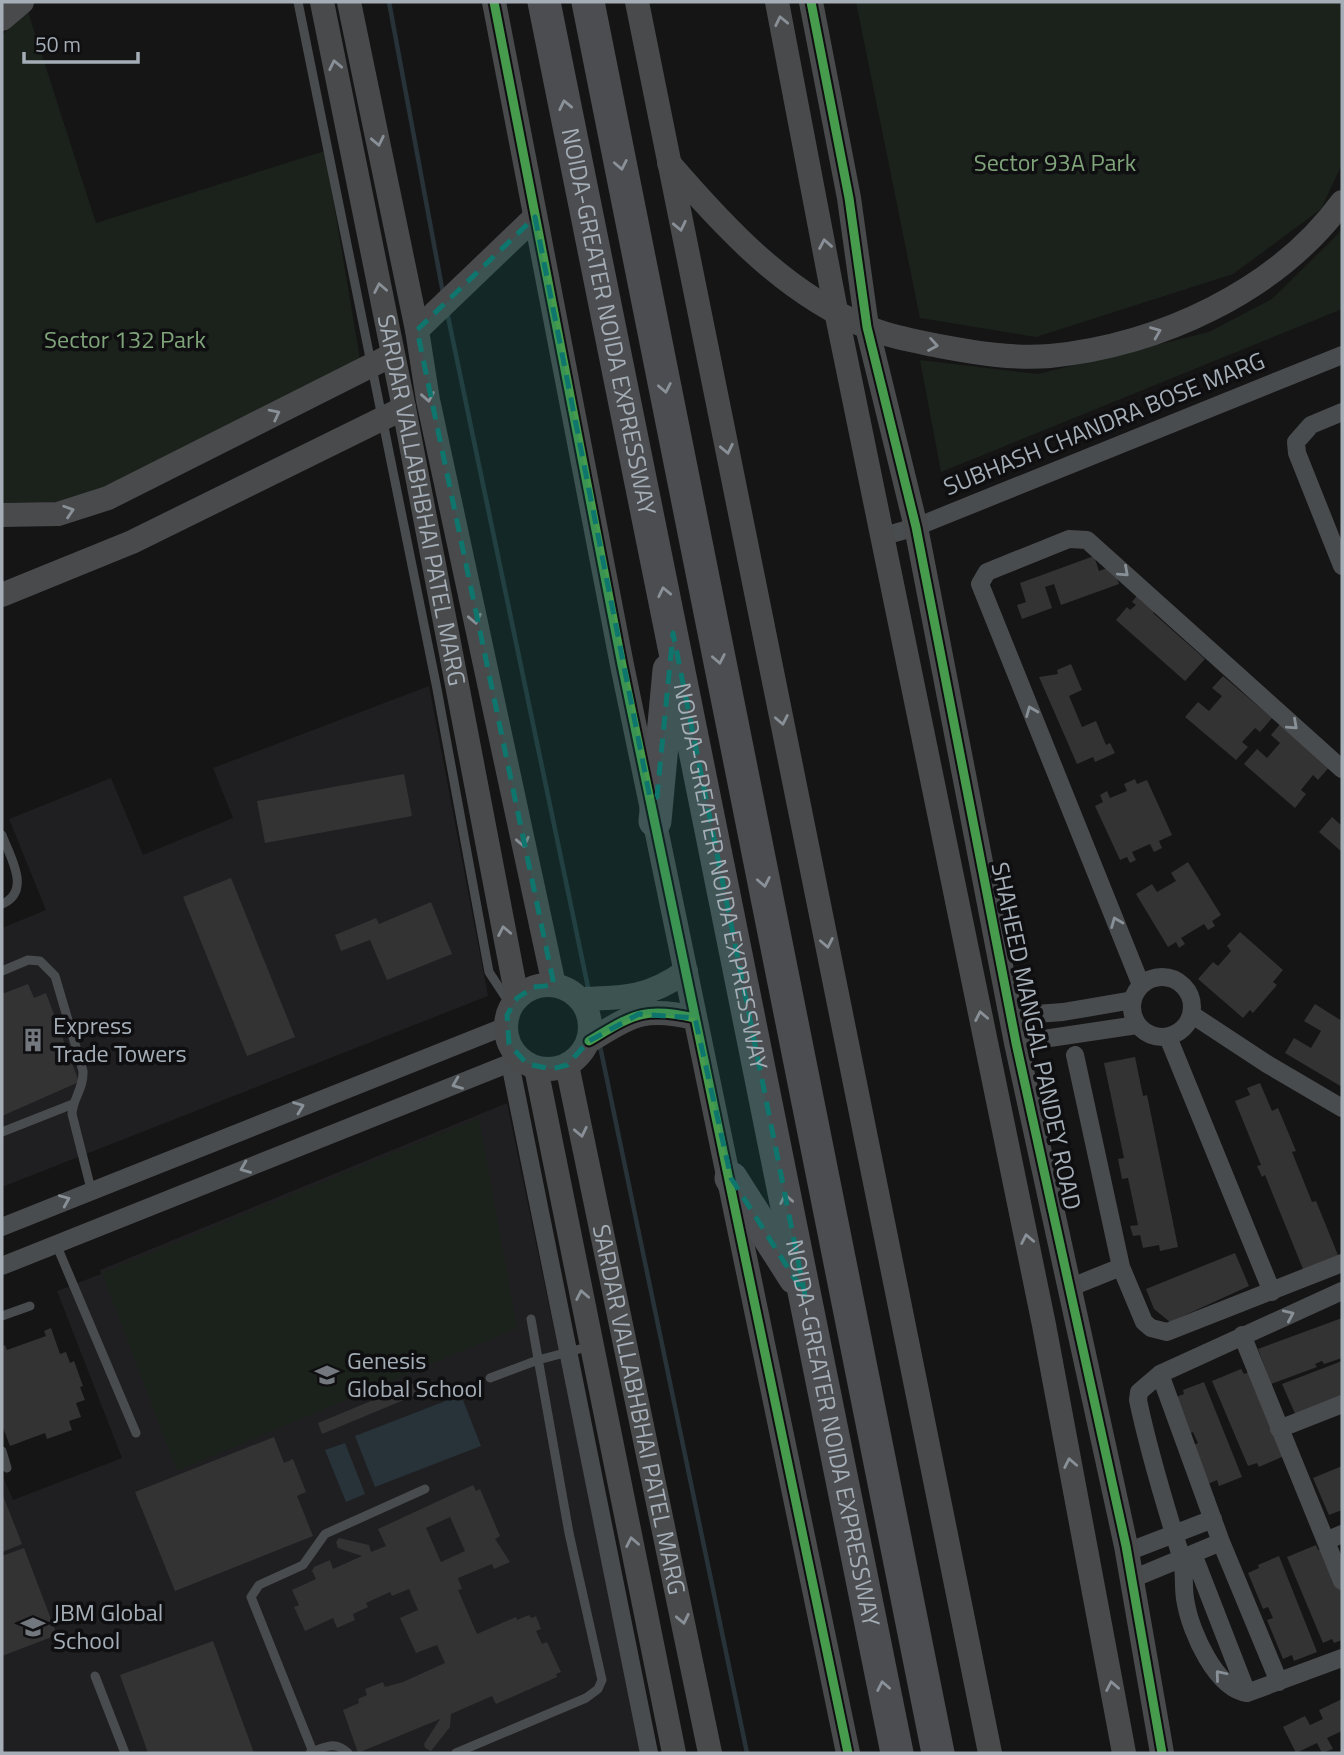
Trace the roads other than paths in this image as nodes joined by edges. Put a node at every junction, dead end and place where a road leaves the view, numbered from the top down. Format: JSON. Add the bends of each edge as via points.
{"nodes":[{"id":1,"x":22,"y":2,"type":"edge"},
{"id":2,"x":298,"y":2,"type":"edge"},
{"id":3,"x":322,"y":2,"type":"edge"},
{"id":4,"x":349,"y":2,"type":"edge"},
{"id":5,"x":494,"y":2,"type":"edge"},
{"id":6,"x":544,"y":2,"type":"edge"},
{"id":7,"x":588,"y":2,"type":"edge"},
{"id":8,"x":637,"y":2,"type":"edge"},
{"id":9,"x":778,"y":2,"type":"edge"},
{"id":10,"x":811,"y":2,"type":"edge"},
{"id":11,"x":2,"y":19,"type":"edge"},
{"id":12,"x":667,"y":160,"type":"junction"},
{"id":13,"x":1342,"y":202,"type":"edge"},
{"id":14,"x":535,"y":217,"type":"junction"},
{"id":15,"x":836,"y":311,"type":"junction"},
{"id":16,"x":425,"y":321,"type":"junction"},
{"id":17,"x":867,"y":327,"type":"junction"},
{"id":18,"x":393,"y":355,"type":"junction"},
{"id":19,"x":1342,"y":355,"type":"edge"},
{"id":20,"x":369,"y":366,"type":"junction"},
{"id":21,"x":404,"y":408,"type":"junction"},
{"id":22,"x":1342,"y":412,"type":"edge"},
{"id":23,"x":381,"y":419,"type":"junction"},
{"id":24,"x":2,"y":515,"type":"edge"},
{"id":25,"x":916,"y":527,"type":"junction"},
{"id":26,"x":884,"y":536,"type":"junction"},
{"id":27,"x":1338,"y":544,"type":"edge"},
{"id":28,"x":1342,"y":566,"type":"edge"},
{"id":29,"x":2,"y":595,"type":"edge"},
{"id":30,"x":673,"y":633,"type":"junction"},
{"id":31,"x":447,"y":687,"type":"junction"},
{"id":32,"x":1342,"y":769,"type":"edge"},
{"id":33,"x":655,"y":821,"type":"junction"},
{"id":34,"x":2,"y":835,"type":"edge"},
{"id":35,"x":2,"y":904,"type":"edge"},
{"id":36,"x":2,"y":971,"type":"edge"},
{"id":37,"x":686,"y":971,"type":"junction"},
{"id":38,"x":554,"y":985,"type":"junction"},
{"id":39,"x":1137,"y":993,"type":"junction"},
{"id":40,"x":580,"y":999,"type":"junction"},
{"id":41,"x":511,"y":1010,"type":"junction"},
{"id":42,"x":1075,"y":1010,"type":"junction"},
{"id":43,"x":1192,"y":1014,"type":"junction"},
{"id":44,"x":1010,"y":1016,"type":"junction"},
{"id":45,"x":695,"y":1018,"type":"junction"},
{"id":46,"x":1137,"y":1025,"type":"junction"},
{"id":47,"x":1081,"y":1035,"type":"junction"},
{"id":48,"x":1168,"y":1037,"type":"junction"},
{"id":49,"x":589,"y":1041,"type":"junction"},
{"id":50,"x":1016,"y":1043,"type":"junction"},
{"id":51,"x":1075,"y":1055,"type":"dead end"},
{"id":52,"x":522,"y":1063,"type":"junction"},
{"id":53,"x":567,"y":1065,"type":"junction"},
{"id":54,"x":73,"y":1104,"type":"junction"},
{"id":55,"x":1342,"y":1108,"type":"edge"},
{"id":56,"x":2,"y":1132,"type":"edge"},
{"id":57,"x":731,"y":1178,"type":"junction"},
{"id":58,"x":91,"y":1189,"type":"junction"},
{"id":59,"x":2,"y":1227,"type":"edge"},
{"id":60,"x":56,"y":1244,"type":"junction"},
{"id":61,"x":1342,"y":1263,"type":"edge"},
{"id":62,"x":2,"y":1266,"type":"edge"},
{"id":63,"x":1121,"y":1267,"type":"junction"},
{"id":64,"x":1069,"y":1288,"type":"junction"},
{"id":65,"x":1342,"y":1291,"type":"edge"},
{"id":66,"x":1272,"y":1292,"type":"junction"},
{"id":67,"x":805,"y":1295,"type":"junction"},
{"id":68,"x":30,"y":1306,"type":"dead end"},
{"id":69,"x":2,"y":1316,"type":"edge"},
{"id":70,"x":531,"y":1319,"type":"dead end"},
{"id":71,"x":1242,"y":1335,"type":"junction"},
{"id":72,"x":581,"y":1349,"type":"junction"},
{"id":73,"x":538,"y":1360,"type":"junction"},
{"id":74,"x":1160,"y":1374,"type":"junction"},
{"id":75,"x":490,"y":1378,"type":"dead end"},
{"id":76,"x":1342,"y":1404,"type":"edge"},
{"id":77,"x":1279,"y":1429,"type":"junction"},
{"id":78,"x":136,"y":1433,"type":"dead end"},
{"id":79,"x":2,"y":1451,"type":"edge"},
{"id":80,"x":7,"y":1468,"type":"dead end"},
{"id":81,"x":425,"y":1489,"type":"dead end"},
{"id":82,"x":1213,"y":1519,"type":"junction"},
{"id":83,"x":1173,"y":1535,"type":"junction"},
{"id":84,"x":1334,"y":1538,"type":"edge"},
{"id":85,"x":1221,"y":1542,"type":"junction"},
{"id":86,"x":1127,"y":1552,"type":"junction"},
{"id":87,"x":1187,"y":1556,"type":"junction"},
{"id":88,"x":1132,"y":1579,"type":"junction"},
{"id":89,"x":1342,"y":1581,"type":"edge"},
{"id":90,"x":1342,"y":1658,"type":"edge"},
{"id":91,"x":95,"y":1676,"type":"dead end"},
{"id":92,"x":1279,"y":1682,"type":"junction"},
{"id":93,"x":1247,"y":1693,"type":"junction"},
{"id":94,"x":125,"y":1753,"type":"edge"},
{"id":95,"x":311,"y":1753,"type":"edge"},
{"id":96,"x":348,"y":1753,"type":"edge"},
{"id":97,"x":456,"y":1753,"type":"edge"},
{"id":98,"x":649,"y":1753,"type":"edge"},
{"id":99,"x":674,"y":1753,"type":"edge"},
{"id":100,"x":710,"y":1753,"type":"edge"},
{"id":101,"x":848,"y":1753,"type":"edge"},
{"id":102,"x":897,"y":1753,"type":"edge"},
{"id":103,"x":938,"y":1753,"type":"edge"},
{"id":104,"x":990,"y":1753,"type":"edge"},
{"id":105,"x":1124,"y":1753,"type":"edge"},
{"id":106,"x":1162,"y":1753,"type":"edge"}],
"edges":[{"from":1,"to":11,"type":"street"},
{"from":2,"to":20,"type":"lane"},
{"from":18,"to":3,"type":"street","name":"SARDAR VALLABHBHAI PATEL MARG","one_way":true},
{"from":4,"to":16,"type":"street","name":"SARDAR VALLABHBHAI PATEL MARG","one_way":true},
{"from":5,"to":14,"type":"street"},
{"from":30,"to":6,"type":"highway","name":"NOIDA-GREATER NOIDA EXPRESSWAY","one_way":true},
{"from":7,"to":103,"type":"highway","name":"NOIDA-GREATER NOIDA EXPRESSWAY","one_way":true},
{"from":8,"to":12,"type":"street"},
{"from":15,"to":9,"type":"street","one_way":true},
{"from":10,"to":17,"type":"street","name":"SHAHEED MANGAL PANDEY ROAD","via":[[849,198]]},
{"from":12,"to":15,"type":"street","via":[[737,238],[806,294]]},
{"from":12,"to":104,"type":"street","one_way":true},
{"from":17,"to":13,"type":"street","one_way":true,"via":[[907,340],[991,355],[1049,356],[1128,343],[1220,305],[1287,260]]},
{"from":14,"to":16,"type":"street"},
{"from":14,"to":33,"type":"street"},
{"from":15,"to":17,"type":"street"},
{"from":15,"to":26,"type":"street"},
{"from":16,"to":38,"type":"street","name":"SARDAR VALLABHBHAI PATEL MARG","one_way":true,"via":[[428,400]]},
{"from":17,"to":25,"type":"street","name":"SHAHEED MANGAL PANDEY ROAD"},
{"from":18,"to":20,"type":"street"},
{"from":18,"to":21,"type":"street","name":"SARDAR VALLABHBHAI PATEL MARG"},
{"from":19,"to":25,"type":"street","name":"SUBHASH CHANDRA BOSE MARG"},
{"from":20,"to":23,"type":"lane"},
{"from":24,"to":20,"type":"street","one_way":true,"via":[[58,514],[108,498]]},
{"from":21,"to":23,"type":"street"},
{"from":21,"to":31,"type":"street","name":"SARDAR VALLABHBHAI PATEL MARG"},
{"from":22,"to":27,"type":"street","via":[[1311,425],[1296,442]]},
{"from":23,"to":29,"type":"street","via":[[132,542]]},
{"from":23,"to":31,"type":"lane"},
{"from":25,"to":26,"type":"street","name":"SUBHASH CHANDRA BOSE MARG"},
{"from":25,"to":44,"type":"street","name":"SHAHEED MANGAL PANDEY ROAD"},
{"from":105,"to":26,"type":"street","one_way":true,"via":[[1044,1325]]},
{"from":27,"to":28,"type":"street"},
{"from":30,"to":33,"type":"highway"},
{"from":67,"to":30,"type":"highway","name":"NOIDA-GREATER NOIDA EXPRESSWAY","one_way":true},
{"from":31,"to":41,"type":"street","name":"SARDAR VALLABHBHAI PATEL MARG"},
{"from":39,"to":32,"type":"street","one_way":true,"via":[[980,584],[982,577],[1069,539],[1087,540]]},
{"from":33,"to":37,"type":"street"},
{"from":34,"to":35,"type":"lane","via":[[19,887]]},
{"from":36,"to":54,"type":"lane","via":[[28,960],[40,961],[55,976],[83,1071],[83,1084]]},
{"from":37,"to":40,"type":"street","via":[[654,992]]},
{"from":37,"to":45,"type":"street"},
{"from":38,"to":40,"type":"street"},
{"from":38,"to":41,"type":"street","via":[[534,987]]},
{"from":39,"to":42,"type":"street"},
{"from":39,"to":43,"type":"street","via":[[1156,978],[1173,979],[1187,990]]},
{"from":39,"to":46,"type":"street"},
{"from":40,"to":49,"type":"street","via":[[589,1018]]},
{"from":41,"to":52,"type":"street","name":"SARDAR VALLABHBHAI PATEL MARG","via":[[509,1044]]},
{"from":58,"to":41,"type":"street","one_way":true},
{"from":42,"to":44,"type":"street"},
{"from":42,"to":47,"type":"street"},
{"from":43,"to":48,"type":"street","via":[[1183,1029]]},
{"from":43,"to":55,"type":"street"},
{"from":44,"to":50,"type":"street","name":"SHAHEED MANGAL PANDEY ROAD"},
{"from":45,"to":49,"type":"street","via":[[664,1012],[639,1014]]},
{"from":45,"to":57,"type":"street"},
{"from":46,"to":47,"type":"street"},
{"from":46,"to":48,"type":"street","via":[[1151,1035]]},
{"from":47,"to":50,"type":"street"},
{"from":48,"to":66,"type":"street"},
{"from":49,"to":53,"type":"street"},
{"from":50,"to":64,"type":"street","name":"SHAHEED MANGAL PANDEY ROAD"},
{"from":51,"to":63,"type":"street"},
{"from":52,"to":53,"type":"street","via":[[552,1069]]},
{"from":52,"to":60,"type":"street","one_way":true},
{"from":52,"to":72,"type":"street","name":"SARDAR VALLABHBHAI PATEL MARG"},
{"from":53,"to":100,"type":"street","name":"SARDAR VALLABHBHAI PATEL MARG","one_way":true},
{"from":54,"to":56,"type":"lane"},
{"from":54,"to":58,"type":"lane"},
{"from":57,"to":67,"type":"highway"},
{"from":57,"to":101,"type":"street"},
{"from":59,"to":58,"type":"street","one_way":true},
{"from":60,"to":62,"type":"street"},
{"from":60,"to":78,"type":"lane"},
{"from":61,"to":66,"type":"street"},
{"from":63,"to":64,"type":"street"},
{"from":63,"to":66,"type":"street","via":[[1144,1321],[1159,1331],[1167,1332]]},
{"from":64,"to":86,"type":"street","name":"SHAHEED MANGAL PANDEY ROAD"},
{"from":71,"to":65,"type":"street","one_way":true},
{"from":102,"to":67,"type":"highway","name":"NOIDA-GREATER NOIDA EXPRESSWAY","one_way":true},
{"from":68,"to":69,"type":"lane"},
{"from":70,"to":73,"type":"lane"},
{"from":71,"to":74,"type":"street"},
{"from":71,"to":77,"type":"street"},
{"from":72,"to":73,"type":"lane"},
{"from":72,"to":98,"type":"street"},
{"from":99,"to":72,"type":"street","name":"SARDAR VALLABHBHAI PATEL MARG","one_way":true},
{"from":73,"to":75,"type":"lane"},
{"from":73,"to":97,"type":"lane","via":[[569,1533],[602,1680],[586,1698]]},
{"from":74,"to":82,"type":"street"},
{"from":74,"to":83,"type":"street","via":[[1139,1392],[1138,1400]]},
{"from":76,"to":77,"type":"street"},
{"from":77,"to":84,"type":"street"},
{"from":79,"to":80,"type":"lane"},
{"from":81,"to":95,"type":"lane","via":[[325,1534],[303,1565],[259,1585],[251,1597]]},
{"from":82,"to":83,"type":"street"},
{"from":82,"to":85,"type":"street"},
{"from":83,"to":86,"type":"street"},
{"from":83,"to":87,"type":"street"},
{"from":84,"to":89,"type":"street"},
{"from":85,"to":87,"type":"street"},
{"from":85,"to":92,"type":"street"},
{"from":86,"to":88,"type":"street","name":"SHAHEED MANGAL PANDEY ROAD"},
{"from":87,"to":88,"type":"street"},
{"from":87,"to":93,"type":"street"},
{"from":93,"to":87,"type":"street","one_way":true,"via":[[1231,1688],[1203,1650],[1186,1605]]},
{"from":88,"to":106,"type":"street","name":"SHAHEED MANGAL PANDEY ROAD"},
{"from":90,"to":92,"type":"street"},
{"from":91,"to":94,"type":"lane"},
{"from":92,"to":93,"type":"street"},
{"from":95,"to":96,"type":"lane","via":[[339,1745]]}]}
